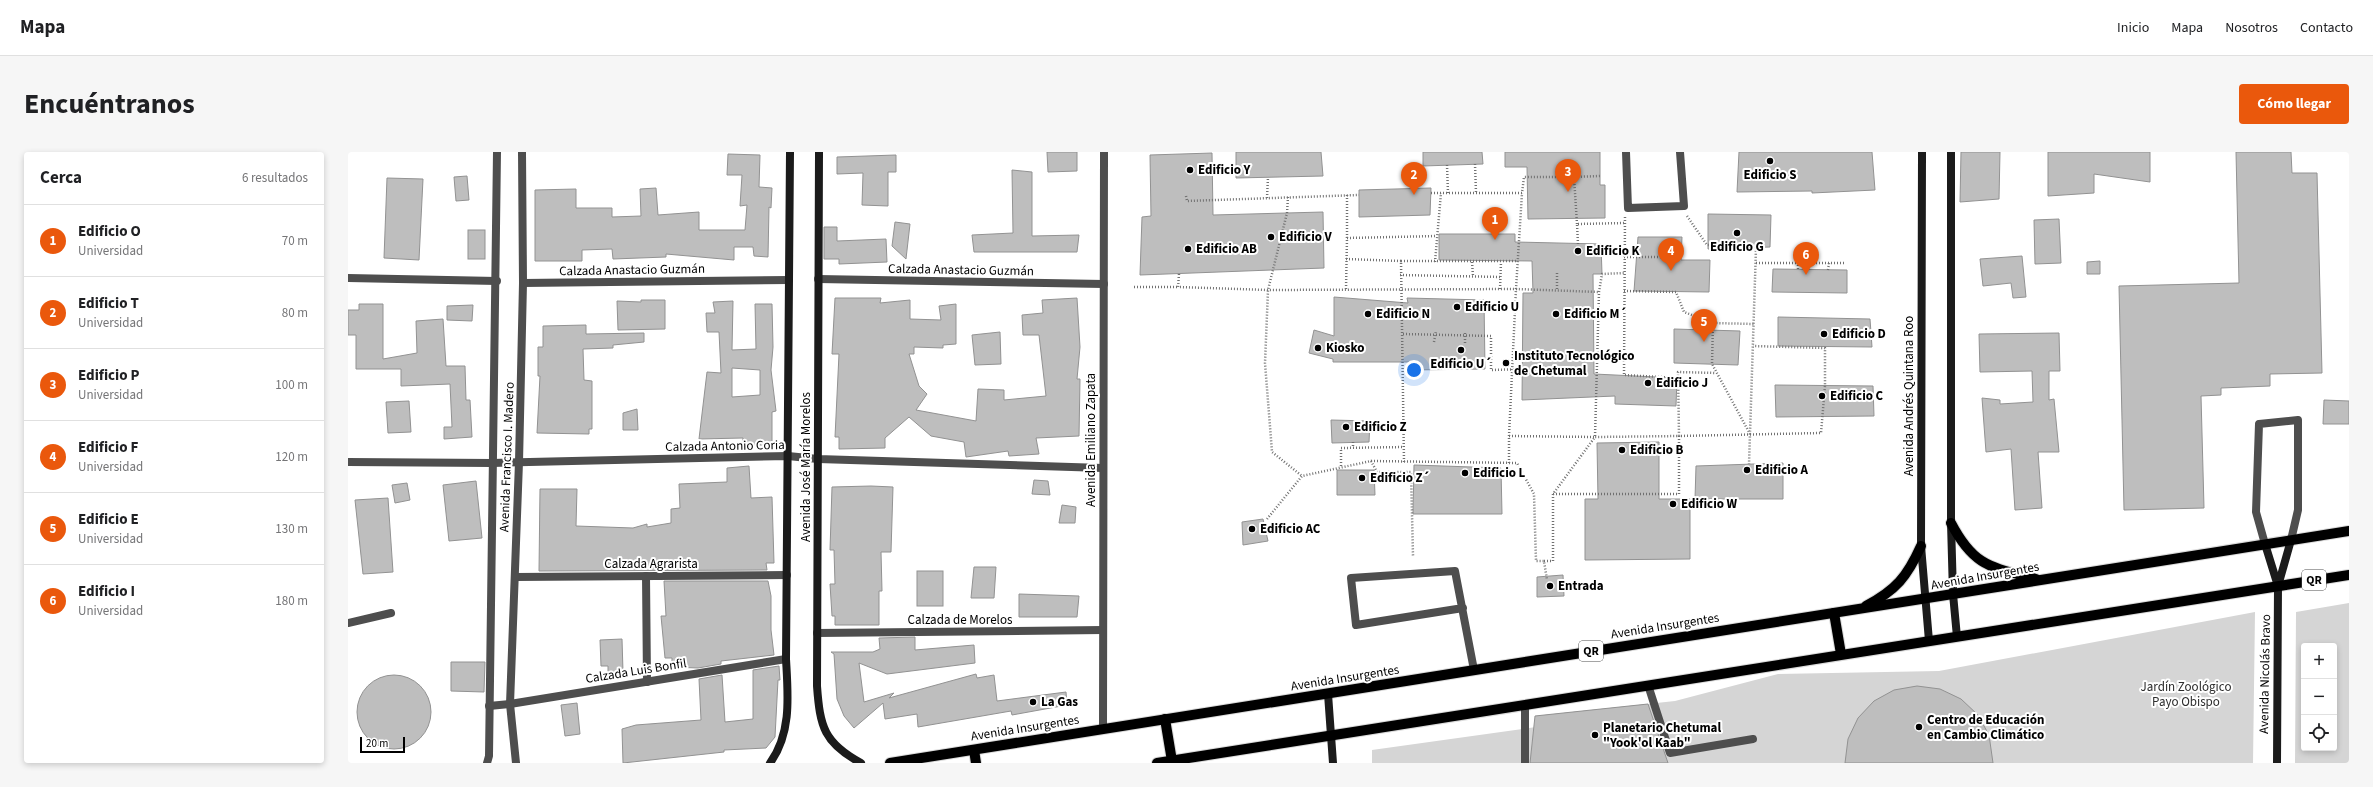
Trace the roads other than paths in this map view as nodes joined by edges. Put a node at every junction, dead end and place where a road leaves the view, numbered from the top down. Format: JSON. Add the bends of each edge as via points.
{"nodes":[{"id":1,"x":497,"y":152,"type":"edge"},
{"id":2,"x":522,"y":152,"type":"edge"},
{"id":3,"x":790,"y":152,"type":"edge"},
{"id":4,"x":818,"y":152,"type":"edge"},
{"id":5,"x":1104,"y":152,"type":"edge"},
{"id":6,"x":1626,"y":152,"type":"edge"},
{"id":7,"x":1680,"y":152,"type":"edge"},
{"id":8,"x":1922,"y":152,"type":"edge"},
{"id":9,"x":1951,"y":152,"type":"edge"},
{"id":10,"x":348,"y":278,"type":"edge"},
{"id":11,"x":818,"y":279,"type":"junction"},
{"id":12,"x":789,"y":280,"type":"junction"},
{"id":13,"x":497,"y":281,"type":"junction"},
{"id":14,"x":523,"y":283,"type":"junction"},
{"id":15,"x":1104,"y":284,"type":"junction"},
{"id":16,"x":788,"y":456,"type":"junction"},
{"id":17,"x":818,"y":459,"type":"junction"},
{"id":18,"x":348,"y":462,"type":"edge"},
{"id":19,"x":519,"y":462,"type":"junction"},
{"id":20,"x":492,"y":463,"type":"junction"},
{"id":21,"x":1103,"y":468,"type":"junction"},
{"id":22,"x":1951,"y":523,"type":"junction"},
{"id":23,"x":2349,"y":531,"type":"edge"},
{"id":24,"x":2291,"y":540,"type":"junction"},
{"id":25,"x":2265,"y":544,"type":"junction"},
{"id":26,"x":1921,"y":546,"type":"junction"},
{"id":27,"x":2349,"y":574,"type":"edge"},
{"id":28,"x":787,"y":575,"type":"junction"},
{"id":29,"x":646,"y":576,"type":"junction"},
{"id":30,"x":515,"y":577,"type":"junction"},
{"id":31,"x":2040,"y":580,"type":"junction"},
{"id":32,"x":2278,"y":586,"type":"junction"},
{"id":33,"x":1953,"y":594,"type":"junction"},
{"id":34,"x":1925,"y":599,"type":"junction"},
{"id":35,"x":1462,"y":608,"type":"junction"},
{"id":36,"x":1859,"y":610,"type":"junction"},
{"id":37,"x":391,"y":613,"type":"dead end"},
{"id":38,"x":1834,"y":613,"type":"junction"},
{"id":39,"x":348,"y":623,"type":"edge"},
{"id":40,"x":1103,"y":630,"type":"junction"},
{"id":41,"x":817,"y":633,"type":"junction"},
{"id":42,"x":1957,"y":637,"type":"junction"},
{"id":43,"x":1929,"y":641,"type":"junction"},
{"id":44,"x":1841,"y":654,"type":"junction"},
{"id":45,"x":786,"y":659,"type":"junction"},
{"id":46,"x":1474,"y":670,"type":"junction"},
{"id":47,"x":647,"y":682,"type":"junction"},
{"id":48,"x":1648,"y":685,"type":"junction"},
{"id":49,"x":1328,"y":694,"type":"junction"},
{"id":50,"x":510,"y":704,"type":"junction"},
{"id":51,"x":489,"y":706,"type":"junction"},
{"id":52,"x":1525,"y":706,"type":"junction"},
{"id":53,"x":1165,"y":719,"type":"junction"},
{"id":54,"x":1103,"y":729,"type":"junction"},
{"id":55,"x":1332,"y":736,"type":"junction"},
{"id":56,"x":1753,"y":739,"type":"dead end"},
{"id":57,"x":974,"y":750,"type":"junction"},
{"id":58,"x":1172,"y":761,"type":"junction"},
{"id":59,"x":487,"y":763,"type":"edge"},
{"id":60,"x":516,"y":763,"type":"edge"},
{"id":61,"x":770,"y":763,"type":"edge"},
{"id":62,"x":861,"y":763,"type":"edge"},
{"id":63,"x":890,"y":763,"type":"edge"},
{"id":64,"x":976,"y":763,"type":"edge"},
{"id":65,"x":1157,"y":763,"type":"edge"},
{"id":66,"x":1333,"y":763,"type":"edge"},
{"id":67,"x":1525,"y":763,"type":"edge"},
{"id":68,"x":2277,"y":763,"type":"edge"}],
"edges":[{"from":1,"to":13,"type":"street","name":"Avenida Francisco I. Madero"},
{"from":2,"to":14,"type":"street","name":"Avenida Francisco I. Madero"},
{"from":3,"to":12,"type":"main road","name":"Avenida José María Morelos"},
{"from":4,"to":11,"type":"main road","name":"Avenida José María Morelos"},
{"from":5,"to":15,"type":"street","name":"Avenida Emiliano Zapata"},
{"from":6,"to":7,"type":"street","via":[[1628,208],[1684,206]]},
{"from":8,"to":26,"type":"main road","name":"Avenida Andrés Quintana Roo"},
{"from":9,"to":22,"type":"main road"},
{"from":10,"to":13,"type":"street"},
{"from":11,"to":15,"type":"street","name":"Calzada Anastacio Guzmán"},
{"from":11,"to":17,"type":"main road","name":"Avenida José María Morelos"},
{"from":12,"to":14,"type":"street","name":"Calzada Anastacio Guzmán"},
{"from":12,"to":16,"type":"main road","name":"Avenida José María Morelos"},
{"from":13,"to":20,"type":"street","name":"Avenida Francisco I. Madero"},
{"from":14,"to":19,"type":"street","name":"Avenida Francisco I. Madero"},
{"from":15,"to":21,"type":"street","name":"Avenida Emiliano Zapata"},
{"from":16,"to":17,"type":"street","name":"Calzada Antonio Coria"},
{"from":16,"to":19,"type":"street","name":"Calzada Antonio Coria"},
{"from":16,"to":28,"type":"main road","name":"Avenida José María Morelos"},
{"from":17,"to":21,"type":"street","name":"Calzada Antonio Coria"},
{"from":17,"to":41,"type":"main road","name":"Avenida José María Morelos"},
{"from":18,"to":20,"type":"street","name":"Calzada Antonio Coria"},
{"from":19,"to":20,"type":"street","name":"Calzada Antonio Coria"},
{"from":19,"to":30,"type":"street","name":"Avenida Francisco I. Madero"},
{"from":20,"to":51,"type":"street","name":"Avenida Francisco I. Madero"},
{"from":21,"to":40,"type":"street","name":"Avenida Emiliano Zapata"},
{"from":22,"to":31,"type":"main road","via":[[1961,543],[1974,557],[1990,567]]},
{"from":22,"to":33,"type":"main road"},
{"from":23,"to":24,"type":"main road","name":"Avenida Insurgentes","number":"QR"},
{"from":24,"to":25,"type":"main road","name":"Avenida Insurgentes","number":"QR"},
{"from":24,"to":25,"type":"street","via":[[2298,510],[2298,420],[2259,424],[2256,512]]},
{"from":24,"to":32,"type":"main road","name":"Avenida Nicolás Bravo"},
{"from":25,"to":31,"type":"main road","name":"Avenida Insurgentes","number":"QR"},
{"from":25,"to":32,"type":"main road","name":"Avenida Nicolás Bravo"},
{"from":26,"to":34,"type":"main road","name":"Avenida Andrés Quintana Roo"},
{"from":26,"to":36,"type":"main road","via":[[1904,578],[1891,591]]},
{"from":27,"to":32,"type":"main road","number":"QR"},
{"from":28,"to":29,"type":"street","name":"Calzada Agrarista"},
{"from":28,"to":45,"type":"main road","name":"Avenida José María Morelos"},
{"from":29,"to":30,"type":"street","name":"Calzada Agrarista"},
{"from":29,"to":47,"type":"street"},
{"from":30,"to":50,"type":"street","name":"Avenida Francisco I. Madero"},
{"from":31,"to":33,"type":"main road","name":"Avenida Insurgentes","number":"QR"},
{"from":32,"to":42,"type":"main road","number":"QR"},
{"from":32,"to":68,"type":"main road","name":"Avenida Nicolás Bravo"},
{"from":33,"to":34,"type":"main road","name":"Avenida Insurgentes","number":"QR"},
{"from":33,"to":42,"type":"main road"},
{"from":34,"to":36,"type":"main road","name":"Avenida Insurgentes","number":"QR"},
{"from":34,"to":43,"type":"main road","name":"Avenida Andrés Quintana Roo"},
{"from":35,"to":35,"type":"street","via":[[1455,571],[1351,578],[1356,625]]},
{"from":35,"to":46,"type":"street"},
{"from":36,"to":38,"type":"main road","name":"Avenida Insurgentes","number":"QR"},
{"from":37,"to":39,"type":"street"},
{"from":38,"to":44,"type":"main road"},
{"from":38,"to":46,"type":"main road","name":"Avenida Insurgentes","number":"QR"},
{"from":40,"to":41,"type":"street","name":"Calzada de Morelos"},
{"from":40,"to":54,"type":"street","name":"Avenida Emiliano Zapata"},
{"from":41,"to":62,"type":"main road","name":"Avenida José María Morelos","via":[[816,686],[822,723],[830,741],[845,755]]},
{"from":42,"to":43,"type":"main road","number":"QR"},
{"from":43,"to":44,"type":"main road","number":"QR"},
{"from":44,"to":48,"type":"main road","number":"QR"},
{"from":45,"to":47,"type":"street","name":"Calzada Luis Bonfil"},
{"from":45,"to":61,"type":"main road","name":"Avenida José María Morelos","via":[[786,726],[782,744]]},
{"from":46,"to":49,"type":"main road","name":"Avenida Insurgentes","number":"QR"},
{"from":47,"to":50,"type":"street","name":"Calzada Luis Bonfil"},
{"from":48,"to":52,"type":"main road","number":"QR"},
{"from":48,"to":56,"type":"street","via":[[1670,752]]},
{"from":49,"to":53,"type":"main road","name":"Avenida Insurgentes","number":"QR"},
{"from":49,"to":55,"type":"main road"},
{"from":50,"to":51,"type":"street","name":"Calzada Luis Bonfil"},
{"from":50,"to":60,"type":"street","name":"Avenida Francisco I. Madero"},
{"from":51,"to":59,"type":"street","name":"Avenida Francisco I. Madero"},
{"from":52,"to":55,"type":"main road","number":"QR"},
{"from":52,"to":67,"type":"street"},
{"from":53,"to":54,"type":"main road","name":"Avenida Insurgentes","number":"QR"},
{"from":53,"to":58,"type":"main road"},
{"from":54,"to":57,"type":"main road","name":"Avenida Insurgentes","number":"QR"},
{"from":55,"to":58,"type":"main road","number":"QR"},
{"from":55,"to":66,"type":"main road"},
{"from":57,"to":63,"type":"main road","name":"Avenida Insurgentes","number":"QR"},
{"from":57,"to":64,"type":"main road"},
{"from":58,"to":65,"type":"main road","number":"QR"}]}
